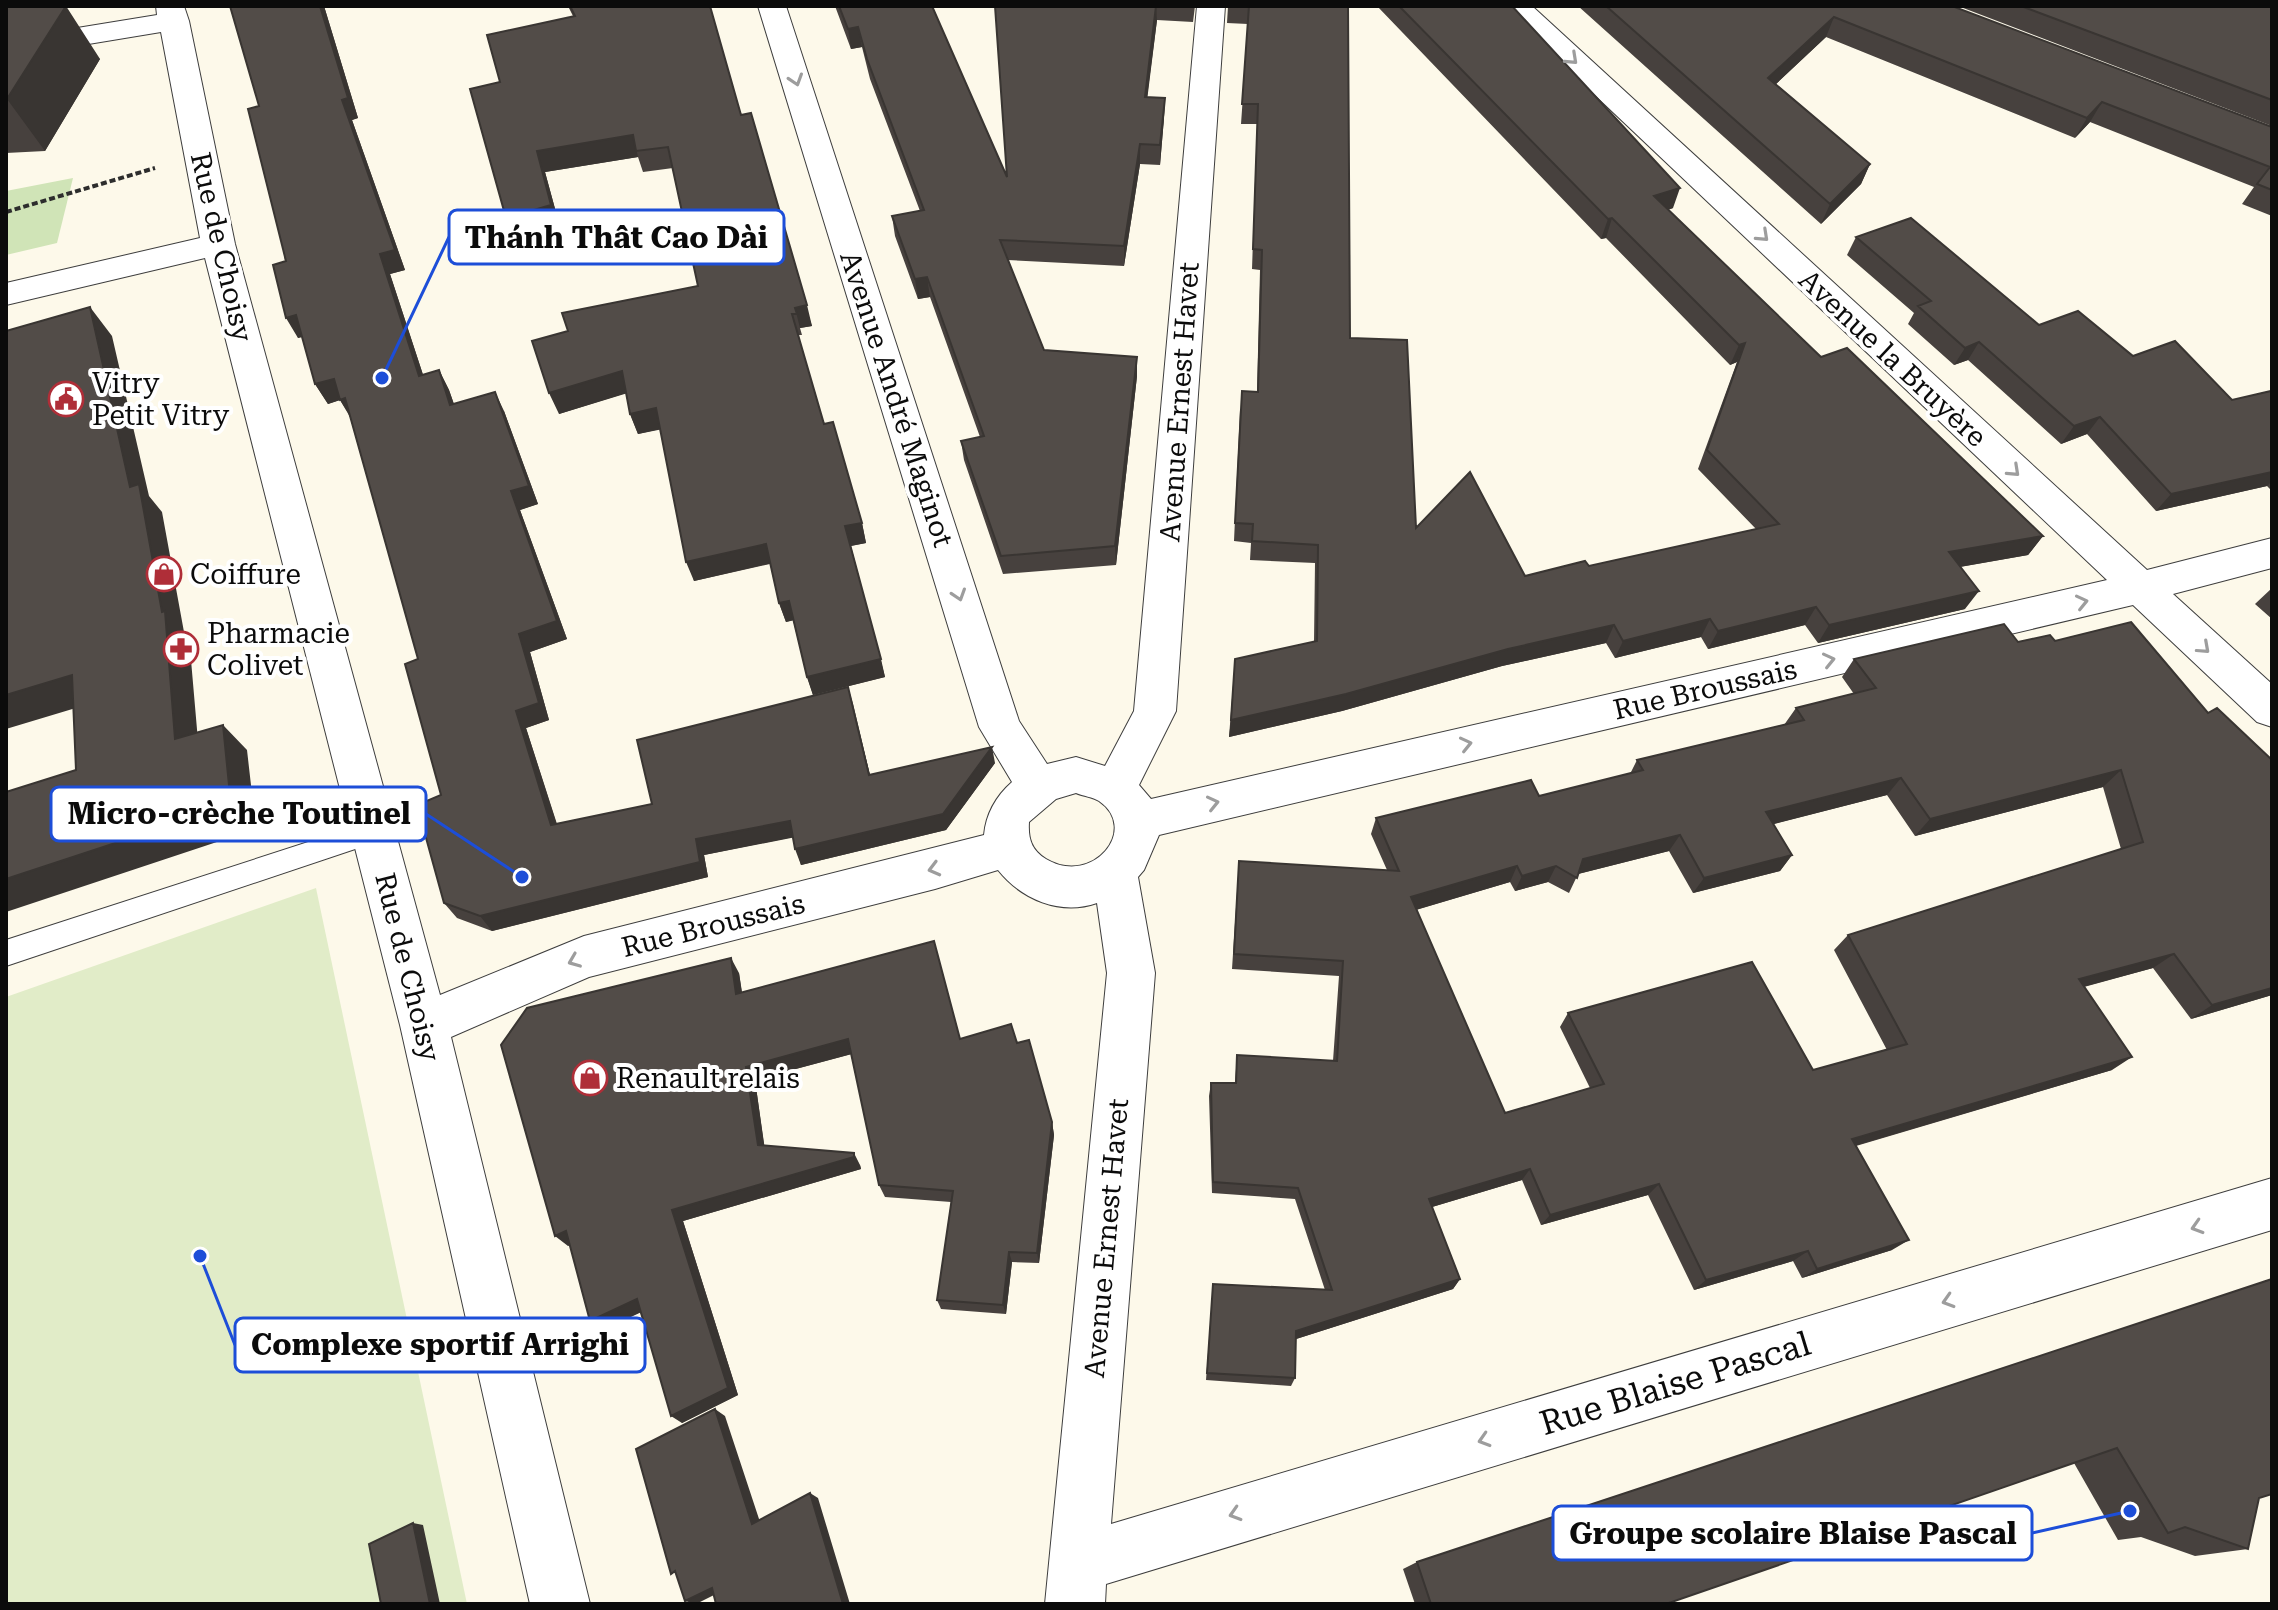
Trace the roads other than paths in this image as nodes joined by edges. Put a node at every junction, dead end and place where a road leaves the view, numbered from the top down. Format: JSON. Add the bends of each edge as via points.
{"nodes":[{"id":1,"x":772,"y":6,"type":"edge"},
{"id":2,"x":1211,"y":6,"type":"edge"},
{"id":3,"x":1515,"y":6,"type":"edge"},
{"id":4,"x":172,"y":13,"type":"edge"},
{"id":5,"x":6,"y":45,"type":"edge"},
{"id":6,"x":218,"y":244,"type":"junction"},
{"id":7,"x":6,"y":294,"type":"edge"},
{"id":8,"x":2272,"y":553,"type":"edge"},
{"id":9,"x":2139,"y":588,"type":"junction"},
{"id":10,"x":2272,"y":710,"type":"edge"},
{"id":11,"x":1037,"y":785,"type":"junction"},
{"id":12,"x":1127,"y":804,"type":"junction"},
{"id":13,"x":373,"y":832,"type":"junction"},
{"id":14,"x":1009,"y":847,"type":"junction"},
{"id":15,"x":1115,"y":874,"type":"junction"},
{"id":16,"x":6,"y":953,"type":"edge"},
{"id":17,"x":424,"y":1025,"type":"junction"},
{"id":18,"x":2272,"y":1204,"type":"edge"},
{"id":19,"x":1077,"y":1584,"type":"edge"},
{"id":20,"x":560,"y":1604,"type":"edge"}],
"edges":[{"from":1,"to":11,"type":"street","name":"Avenue André Maginot","one_way":true,"via":[[1000,727]]},
{"from":2,"to":12,"type":"street","name":"Avenue Ernest Havet","via":[[1155,711]]},
{"from":3,"to":9,"type":"street","name":"Avenue la Bruyère","one_way":true},
{"from":4,"to":5,"type":"street","via":[[28,45]]},
{"from":4,"to":6,"type":"street","name":"Rue de Choisy"},
{"from":6,"to":7,"type":"street"},
{"from":6,"to":13,"type":"street","name":"Rue de Choisy"},
{"from":8,"to":9,"type":"street","name":"Rue Broussais"},
{"from":9,"to":10,"type":"street","name":"Avenue la Bruyère","one_way":true},
{"from":12,"to":9,"type":"street","name":"Rue Broussais","one_way":true},
{"from":11,"to":12,"type":"street","via":[[1076,775],[1097,779]]},
{"from":11,"to":14,"type":"street","via":[[1011,812]]},
{"from":12,"to":15,"type":"street","via":[[1137,840]]},
{"from":13,"to":16,"type":"lane"},
{"from":13,"to":17,"type":"street","name":"Rue de Choisy"},
{"from":14,"to":15,"type":"street","via":[[1018,864],[1051,885],[1072,888]]},
{"from":14,"to":17,"type":"street","name":"Rue Broussais","one_way":true,"via":[[584,957]]},
{"from":15,"to":19,"type":"street","name":"Avenue Ernest Havet","via":[[1131,973]]},
{"from":17,"to":20,"type":"street","name":"Rue de Choisy"},
{"from":18,"to":19,"type":"street","name":"Rue Blaise Pascal","one_way":true}]}
